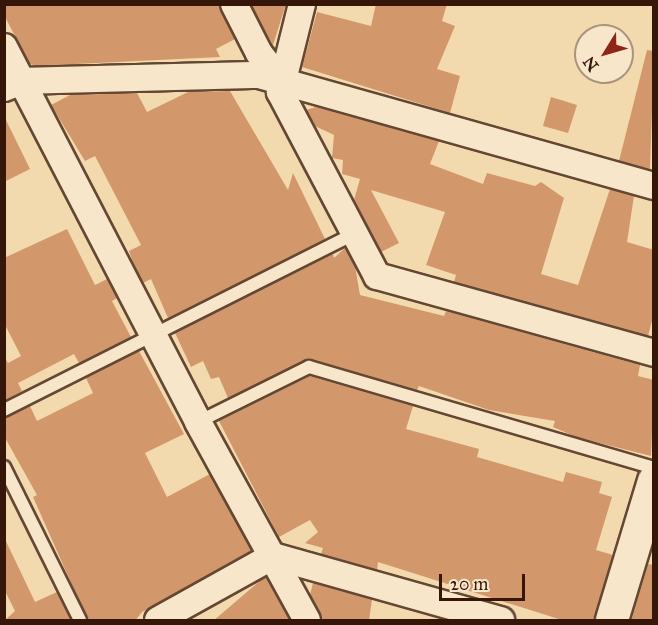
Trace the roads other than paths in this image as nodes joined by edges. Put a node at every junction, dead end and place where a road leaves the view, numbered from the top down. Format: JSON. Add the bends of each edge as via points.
{"nodes":[{"id":1,"x":234,"y":4,"type":"edge"},
{"id":2,"x":302,"y":4,"type":"edge"},
{"id":3,"x":4,"y":47,"type":"edge"},
{"id":4,"x":282,"y":82,"type":"junction"},
{"id":5,"x":13,"y":84,"type":"edge"},
{"id":6,"x":654,"y":186,"type":"edge"},
{"id":7,"x":356,"y":233,"type":"junction"},
{"id":8,"x":154,"y":336,"type":"junction"},
{"id":9,"x":654,"y":353,"type":"edge"},
{"id":10,"x":4,"y":410,"type":"edge"},
{"id":11,"x":198,"y":422,"type":"junction"},
{"id":12,"x":4,"y":467,"type":"edge"},
{"id":13,"x":654,"y":468,"type":"edge"},
{"id":14,"x":654,"y":481,"type":"edge"},
{"id":15,"x":273,"y":556,"type":"junction"},
{"id":16,"x":81,"y":621,"type":"edge"},
{"id":17,"x":158,"y":621,"type":"edge"},
{"id":18,"x":307,"y":621,"type":"edge"},
{"id":19,"x":501,"y":621,"type":"edge"},
{"id":20,"x":612,"y":621,"type":"edge"}],
"edges":[{"from":1,"to":4,"type":"street","via":[[259,53]]},
{"from":2,"to":4,"type":"street"},
{"from":3,"to":5,"type":"street"},
{"from":4,"to":5,"type":"street","via":[[259,75]]},
{"from":4,"to":6,"type":"street"},
{"from":4,"to":7,"type":"street","via":[[284,103]]},
{"from":5,"to":8,"type":"street"},
{"from":7,"to":8,"type":"lane"},
{"from":7,"to":9,"type":"street","via":[[377,276]]},
{"from":8,"to":10,"type":"lane"},
{"from":8,"to":11,"type":"street"},
{"from":11,"to":13,"type":"lane","via":[[309,367]]},
{"from":11,"to":15,"type":"street"},
{"from":12,"to":16,"type":"lane"},
{"from":14,"to":20,"type":"street"},
{"from":15,"to":17,"type":"street"},
{"from":15,"to":18,"type":"street"},
{"from":15,"to":19,"type":"street"}]}
